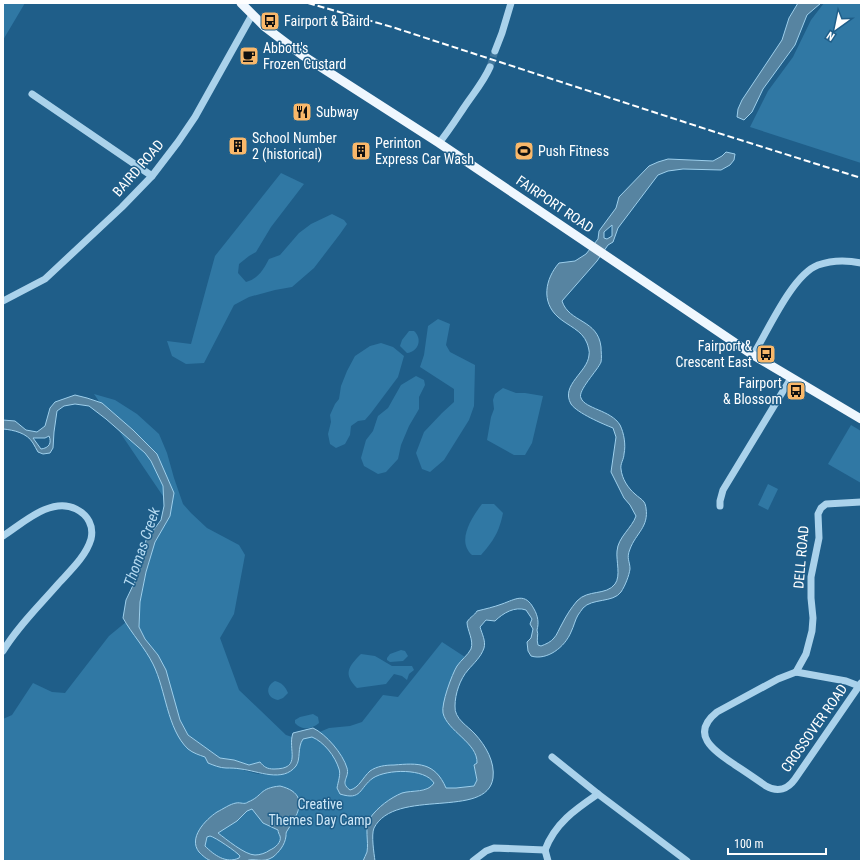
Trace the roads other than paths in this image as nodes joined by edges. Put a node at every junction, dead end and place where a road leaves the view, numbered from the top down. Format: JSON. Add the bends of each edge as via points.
{"nodes":[{"id":1,"x":241,"y":3,"type":"edge"},
{"id":2,"x":511,"y":3,"type":"edge"},
{"id":3,"x":252,"y":16,"type":"junction"},
{"id":4,"x":495,"y":52,"type":"tunnel mouth"},
{"id":5,"x":490,"y":67,"type":"tunnel mouth"},
{"id":6,"x":32,"y":94,"type":"dead end"},
{"id":7,"x":439,"y":143,"type":"junction"},
{"id":8,"x":152,"y":176,"type":"junction"},
{"id":9,"x":861,"y":263,"type":"edge"},
{"id":10,"x":3,"y":301,"type":"edge"},
{"id":11,"x":753,"y":355,"type":"junction"},
{"id":12,"x":791,"y":378,"type":"junction"},
{"id":13,"x":861,"y":419,"type":"edge"},
{"id":14,"x":861,"y":502,"type":"edge"},
{"id":15,"x":720,"y":506,"type":"dead end"},
{"id":16,"x":3,"y":536,"type":"edge"},
{"id":17,"x":3,"y":651,"type":"edge"},
{"id":18,"x":796,"y":672,"type":"junction"},
{"id":19,"x":860,"y":684,"type":"edge"},
{"id":20,"x":552,"y":757,"type":"dead end"},
{"id":21,"x":598,"y":794,"type":"junction"},
{"id":22,"x":546,"y":850,"type":"junction"},
{"id":23,"x":473,"y":861,"type":"edge"},
{"id":24,"x":548,"y":861,"type":"edge"},
{"id":25,"x":688,"y":861,"type":"edge"}],
"edges":[{"from":1,"to":3,"type":"main road","name":"FAIRPORT ROAD"},
{"from":2,"to":4,"type":"street"},
{"from":3,"to":7,"type":"main road","name":"FAIRPORT ROAD","via":[[297,51]]},
{"from":3,"to":8,"type":"street","name":"BAIRD ROAD","via":[[195,117]]},
{"from":5,"to":7,"type":"street","via":[[485,79]]},
{"from":6,"to":8,"type":"street"},
{"from":7,"to":11,"type":"main road","name":"FAIRPORT ROAD"},
{"from":8,"to":10,"type":"street","name":"BAIRD ROAD","via":[[46,278]]},
{"from":9,"to":11,"type":"street","via":[[833,261],[818,265],[806,273],[794,286]]},
{"from":11,"to":12,"type":"main road","name":"FAIRPORT ROAD"},
{"from":12,"to":13,"type":"main road","name":"FAIRPORT ROAD"},
{"from":12,"to":15,"type":"street","via":[[723,490]]},
{"from":14,"to":18,"type":"street","name":"DELL ROAD","via":[[826,504],[819,511],[819,538],[810,583],[812,630],[806,654]]},
{"from":16,"to":17,"type":"street","via":[[30,517],[48,508],[62,506],[72,507],[82,513],[90,522],[92,532],[80,560]]},
{"from":18,"to":19,"type":"street","name":"CROSSOVER ROAD"},
{"from":18,"to":19,"type":"street","name":"CROSSOVER ROAD","via":[[717,712],[710,718],[705,730],[705,738],[713,749],[773,789],[785,788],[795,780]]},
{"from":20,"to":21,"type":"street"},
{"from":21,"to":22,"type":"street","via":[[566,818],[554,832]]},
{"from":21,"to":25,"type":"street"},
{"from":22,"to":23,"type":"street","via":[[494,848]]},
{"from":22,"to":24,"type":"street"}]}
